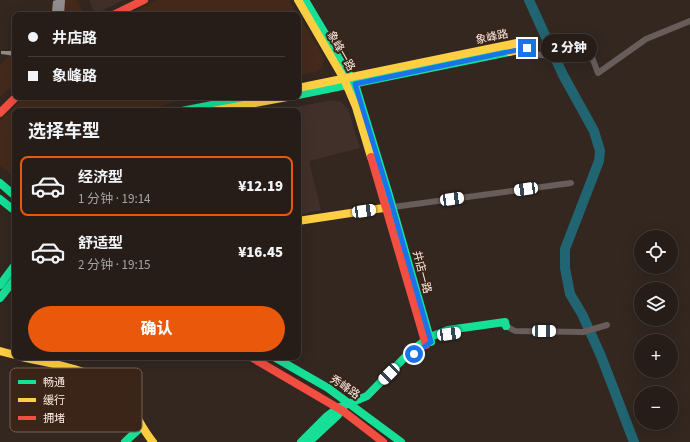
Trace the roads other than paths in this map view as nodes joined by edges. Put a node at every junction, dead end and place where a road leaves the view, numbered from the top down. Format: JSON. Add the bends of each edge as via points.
{"nodes":[{"id":1,"x":144,"y":0,"type":"edge"},
{"id":2,"x":298,"y":0,"type":"edge"},
{"id":3,"x":305,"y":0,"type":"edge"},
{"id":4,"x":119,"y":12,"type":"edge"},
{"id":5,"x":690,"y":21,"type":"edge"},
{"id":6,"x":527,"y":48,"type":"joint"},
{"id":7,"x":350,"y":82,"type":"junction"},
{"id":8,"x":301,"y":88,"type":"edge"},
{"id":9,"x":301,"y":94,"type":"edge"},
{"id":10,"x":13,"y":100,"type":"edge"},
{"id":11,"x":237,"y":100,"type":"edge"},
{"id":12,"x":271,"y":100,"type":"edge"},
{"id":13,"x":197,"y":108,"type":"edge"},
{"id":14,"x":229,"y":108,"type":"edge"},
{"id":15,"x":0,"y":113,"type":"edge"},
{"id":16,"x":0,"y":183,"type":"edge"},
{"id":17,"x":571,"y":183,"type":"dead end"},
{"id":18,"x":12,"y":193,"type":"edge"},
{"id":19,"x":0,"y":199,"type":"edge"},
{"id":20,"x":389,"y":208,"type":"junction"},
{"id":21,"x":12,"y":209,"type":"edge"},
{"id":22,"x":301,"y":221,"type":"edge"},
{"id":23,"x":12,"y":270,"type":"edge"},
{"id":24,"x":12,"y":283,"type":"edge"},
{"id":25,"x":0,"y":285,"type":"edge"},
{"id":26,"x":0,"y":298,"type":"edge"},
{"id":27,"x":607,"y":325,"type":"dead end"},
{"id":28,"x":506,"y":326,"type":"joint"},
{"id":29,"x":428,"y":341,"type":"junction"},
{"id":30,"x":0,"y":351,"type":"edge"},
{"id":31,"x":12,"y":354,"type":"edge"},
{"id":32,"x":33,"y":360,"type":"edge"},
{"id":33,"x":256,"y":360,"type":"edge"},
{"id":34,"x":279,"y":360,"type":"edge"},
{"id":35,"x":63,"y":368,"type":"edge"},
{"id":36,"x":352,"y":404,"type":"junction"},
{"id":37,"x":340,"y":410,"type":"junction"},
{"id":38,"x":142,"y":428,"type":"edge"},
{"id":39,"x":136,"y":432,"type":"edge"},
{"id":40,"x":125,"y":442,"type":"edge"},
{"id":41,"x":153,"y":442,"type":"edge"},
{"id":42,"x":301,"y":442,"type":"edge"},
{"id":43,"x":309,"y":442,"type":"edge"},
{"id":44,"x":383,"y":442,"type":"edge"},
{"id":45,"x":401,"y":442,"type":"edge"}],
"edges":[{"from":1,"to":4,"type":"main road"},
{"from":2,"to":7,"type":"main road","name":"象峰一路"},
{"from":3,"to":7,"type":"main road","name":"象峰一路"},
{"from":5,"to":6,"type":"street","via":[[646,39],[598,73],[590,52],[586,49],[548,56],[538,55]]},
{"from":6,"to":7,"type":"main road","name":"象峰路"},
{"from":7,"to":8,"type":"main road","name":"象峰路"},
{"from":7,"to":9,"type":"main road","name":"象峰路"},
{"from":7,"to":20,"type":"main road","name":"象峰一路"},
{"from":10,"to":15,"type":"main road"},
{"from":11,"to":13,"type":"main road"},
{"from":12,"to":14,"type":"main road"},
{"from":16,"to":18,"type":"main road"},
{"from":17,"to":20,"type":"street"},
{"from":19,"to":21,"type":"main road"},
{"from":20,"to":22,"type":"main road"},
{"from":20,"to":29,"type":"main road","name":"井店一路"},
{"from":23,"to":25,"type":"main road"},
{"from":24,"to":26,"type":"main road"},
{"from":27,"to":28,"type":"street","via":[[585,331],[515,331]]},
{"from":28,"to":29,"type":"main road","via":[[449,334]]},
{"from":29,"to":36,"type":"main road","via":[[370,398]]},
{"from":30,"to":31,"type":"main road"},
{"from":32,"to":35,"type":"main road"},
{"from":33,"to":37,"type":"main road"},
{"from":34,"to":36,"type":"main road","name":"秀峰路"},
{"from":36,"to":37,"type":"main road"},
{"from":36,"to":45,"type":"main road","name":"秀峰路"},
{"from":37,"to":42,"type":"main road","via":[[326,417]]},
{"from":37,"to":43,"type":"main road"},
{"from":37,"to":44,"type":"main road"},
{"from":38,"to":41,"type":"main road"},
{"from":39,"to":40,"type":"main road"}]}
